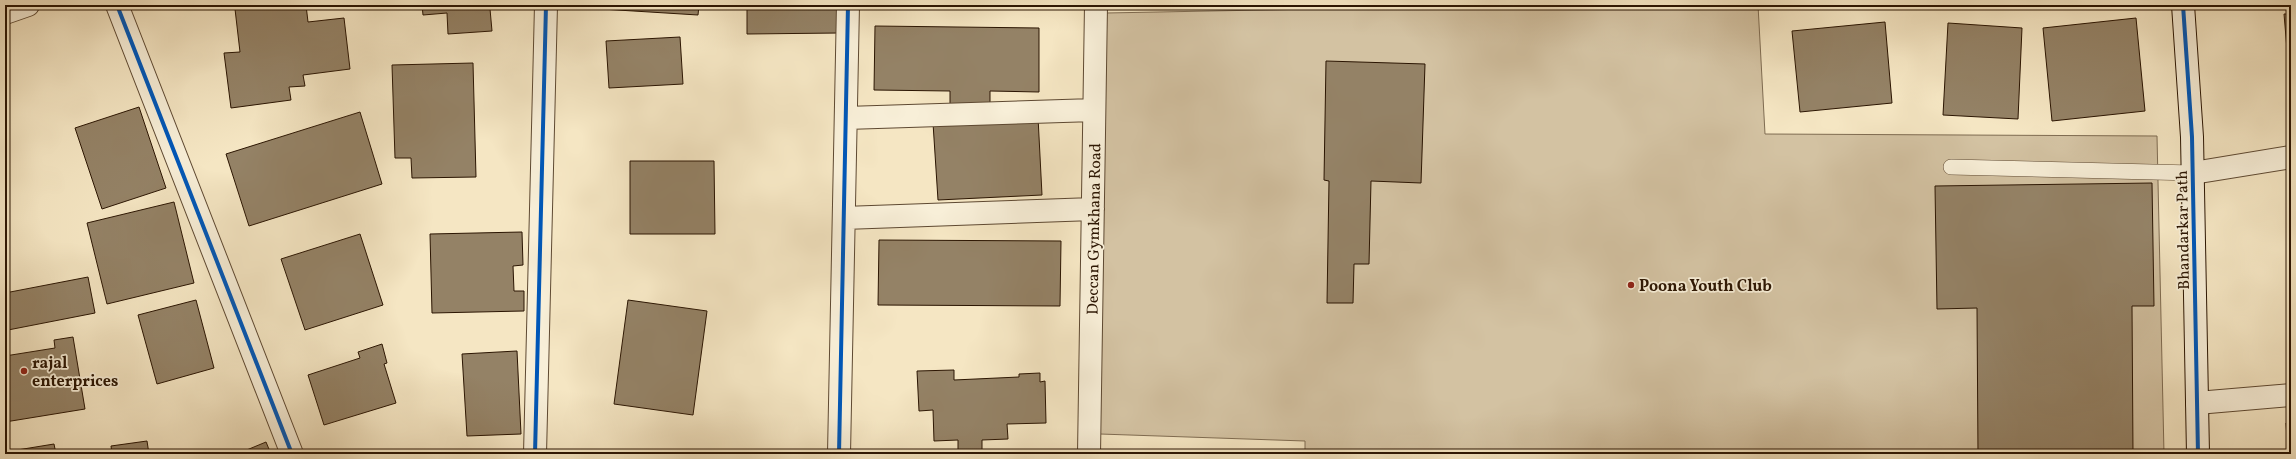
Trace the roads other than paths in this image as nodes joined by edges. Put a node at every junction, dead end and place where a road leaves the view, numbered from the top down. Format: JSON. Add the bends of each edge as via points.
{"nodes":[{"id":1,"x":28,"y":5,"type":"edge"},
{"id":2,"x":117,"y":5,"type":"edge"},
{"id":3,"x":546,"y":5,"type":"edge"},
{"id":4,"x":848,"y":5,"type":"edge"},
{"id":5,"x":1096,"y":5,"type":"edge"},
{"id":6,"x":2183,"y":5,"type":"edge"},
{"id":7,"x":5,"y":13,"type":"edge"},
{"id":8,"x":1094,"y":110,"type":"junction"},
{"id":9,"x":846,"y":118,"type":"junction"},
{"id":10,"x":2291,"y":157,"type":"edge"},
{"id":11,"x":1951,"y":167,"type":"dead end"},
{"id":12,"x":2193,"y":173,"type":"junction"},
{"id":13,"x":1093,"y":209,"type":"junction"},
{"id":14,"x":844,"y":218,"type":"junction"},
{"id":15,"x":2291,"y":395,"type":"edge"},
{"id":16,"x":2197,"y":402,"type":"junction"},
{"id":17,"x":292,"y":454,"type":"edge"},
{"id":18,"x":535,"y":454,"type":"edge"},
{"id":19,"x":839,"y":454,"type":"edge"},
{"id":20,"x":1089,"y":454,"type":"edge"},
{"id":21,"x":2198,"y":454,"type":"edge"}],
"edges":[{"from":1,"to":7,"type":"street"},
{"from":2,"to":17,"type":"street"},
{"from":3,"to":18,"type":"street"},
{"from":4,"to":9,"type":"street"},
{"from":5,"to":8,"type":"street","name":"Deccan Gymkhana Road"},
{"from":6,"to":12,"type":"street","name":"Bhandarkar Path"},
{"from":8,"to":9,"type":"street"},
{"from":8,"to":13,"type":"street","name":"Deccan Gymkhana Road"},
{"from":9,"to":14,"type":"street"},
{"from":10,"to":12,"type":"street"},
{"from":11,"to":12,"type":"lane"},
{"from":12,"to":16,"type":"street","name":"Bhandarkar Path"},
{"from":13,"to":14,"type":"street"},
{"from":13,"to":20,"type":"street","name":"Deccan Gymkhana Road"},
{"from":14,"to":19,"type":"street"},
{"from":15,"to":16,"type":"street"},
{"from":16,"to":21,"type":"street","name":"Bhandarkar Path"}]}
